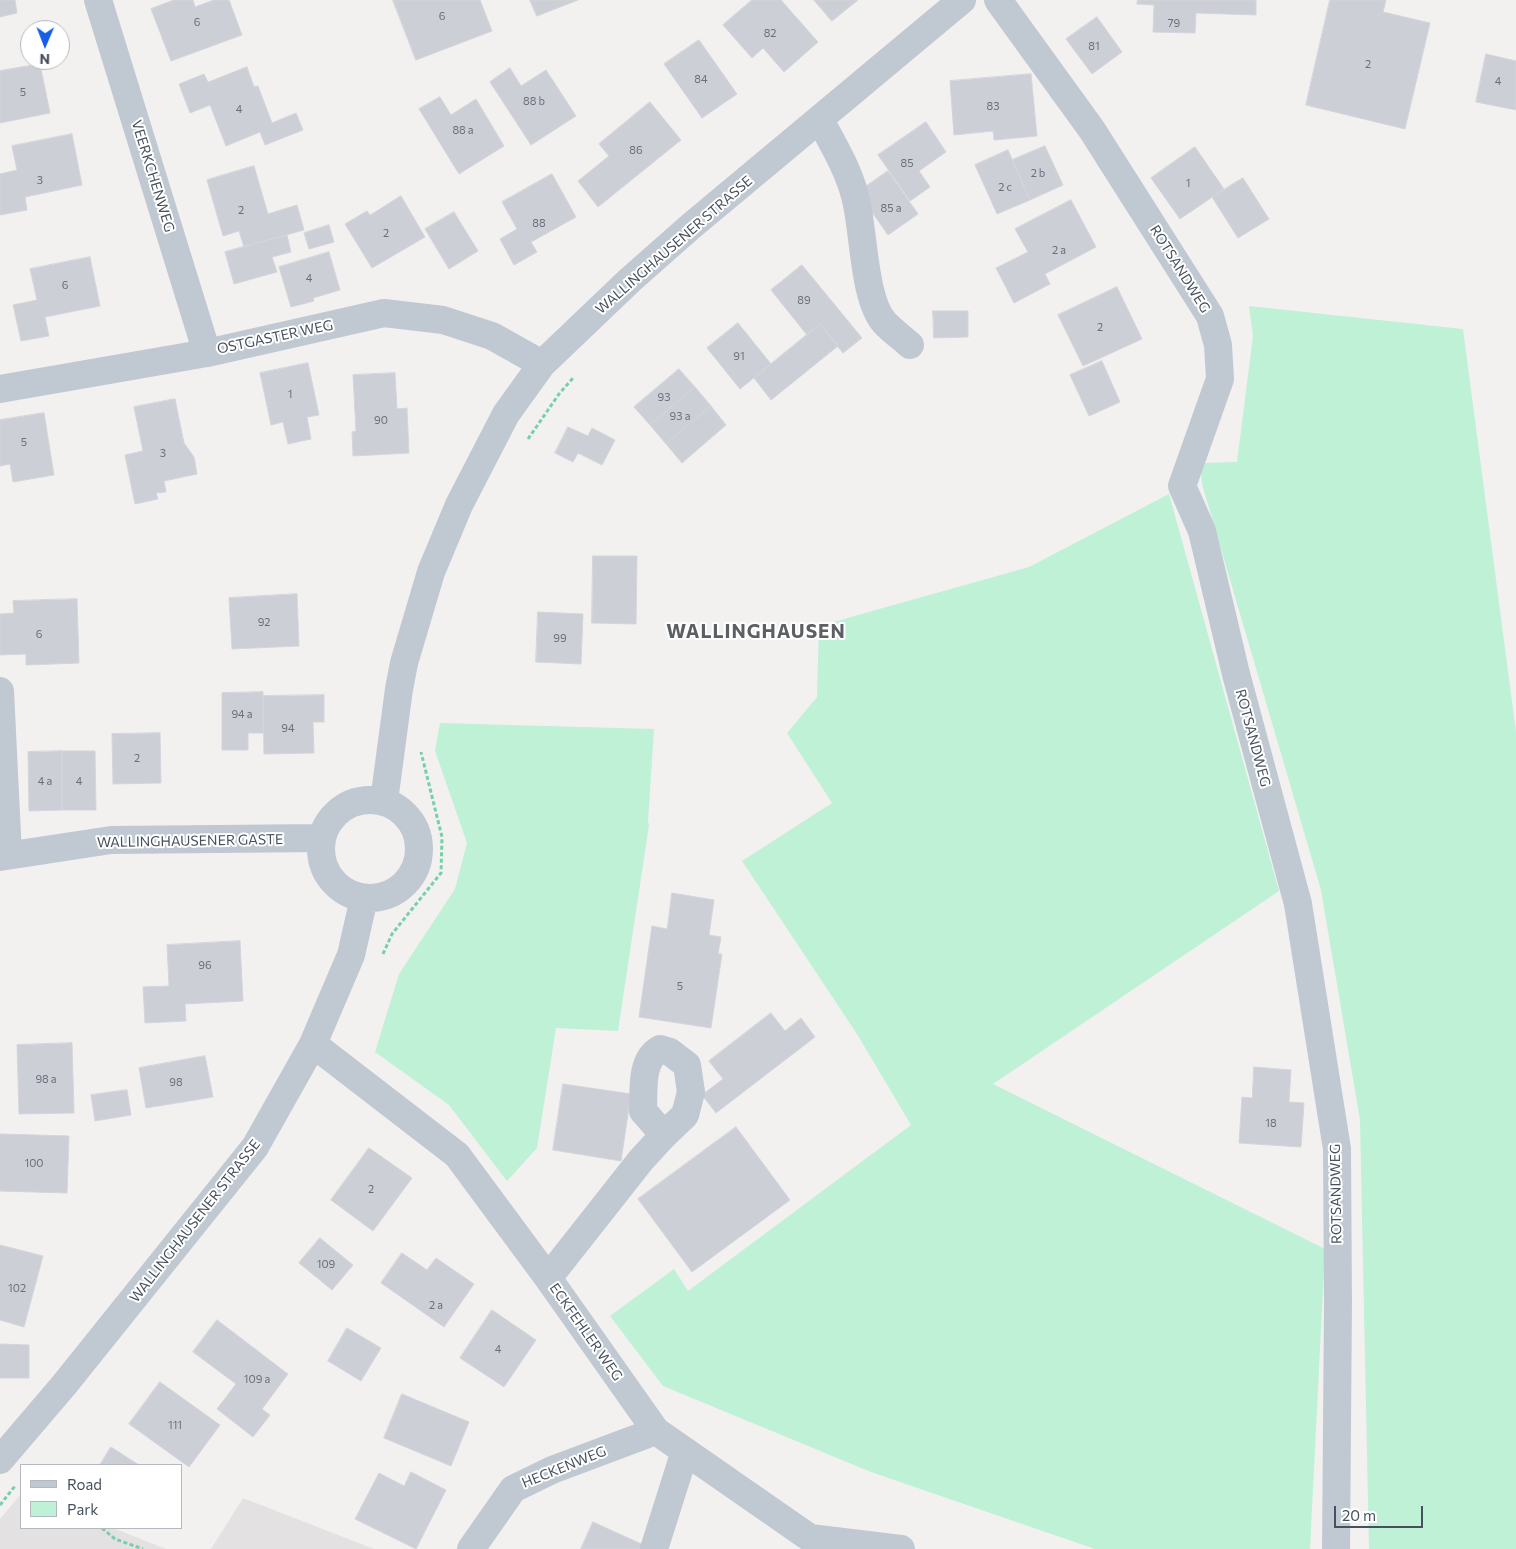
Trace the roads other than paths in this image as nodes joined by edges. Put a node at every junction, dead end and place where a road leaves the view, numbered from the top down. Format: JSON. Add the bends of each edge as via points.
{"nodes":[{"id":1,"x":98,"y":0,"type":"edge"},
{"id":2,"x":962,"y":0,"type":"edge"},
{"id":3,"x":998,"y":0,"type":"edge"},
{"id":4,"x":820,"y":120,"type":"junction"},
{"id":5,"x":910,"y":345,"type":"dead end"},
{"id":6,"x":207,"y":352,"type":"junction"},
{"id":7,"x":542,"y":364,"type":"junction"},
{"id":8,"x":0,"y":389,"type":"edge"},
{"id":9,"x":0,"y":691,"type":"edge"},
{"id":10,"x":384,"y":801,"type":"junction"},
{"id":11,"x":322,"y":838,"type":"junction"},
{"id":12,"x":4,"y":856,"type":"edge"},
{"id":13,"x":364,"y":898,"type":"junction"},
{"id":14,"x":313,"y":1044,"type":"junction"},
{"id":15,"x":664,"y":1134,"type":"dead end"},
{"id":16,"x":548,"y":1278,"type":"junction"},
{"id":17,"x":656,"y":1431,"type":"junction"},
{"id":18,"x":685,"y":1451,"type":"junction"},
{"id":19,"x":0,"y":1460,"type":"edge"},
{"id":20,"x":808,"y":1543,"type":"edge"},
{"id":21,"x":471,"y":1549,"type":"edge"},
{"id":22,"x":654,"y":1549,"type":"edge"},
{"id":23,"x":901,"y":1549,"type":"edge"},
{"id":24,"x":1336,"y":1549,"type":"edge"}],
"edges":[{"from":1,"to":6,"type":"street","name":"VEERKCHENWEG"},
{"from":2,"to":4,"type":"street","name":"WALLINGHAUSENER STRASSE"},
{"from":3,"to":24,"type":"street","name":"ROTSANDWEG","via":[[1092,130],[1210,316],[1218,345],[1220,379],[1182,486],[1202,531],[1236,674],[1298,904],[1336,1149]]},
{"from":4,"to":5,"type":"street","via":[[848,172],[855,194],[875,309],[884,322]]},
{"from":4,"to":7,"type":"street","name":"WALLINGHAUSENER STRASSE","via":[[690,227]]},
{"from":6,"to":7,"type":"street","name":"OSTGASTER WEG","via":[[384,313],[443,320],[492,336]]},
{"from":6,"to":8,"type":"street","name":"OSTGASTER WEG"},
{"from":7,"to":10,"type":"street","name":"WALLINGHAUSENER STRASSE","via":[[502,422],[459,505],[431,572],[404,663]]},
{"from":9,"to":12,"type":"street"},
{"from":10,"to":11,"type":"street","via":[[360,801],[338,811]]},
{"from":10,"to":13,"type":"street","via":[[410,819],[417,834],[417,866],[409,880],[396,891],[381,897]]},
{"from":11,"to":12,"type":"street","name":"WALLINGHAUSENER GASTE","via":[[111,840]]},
{"from":11,"to":13,"type":"street","via":[[320,854],[325,871],[334,884],[348,894]]},
{"from":13,"to":14,"type":"street","name":"WALLINGHAUSENER STRASSE","via":[[351,955]]},
{"from":14,"to":16,"type":"street","name":"ECKFEHLER WEG","via":[[457,1154]]},
{"from":14,"to":19,"type":"street","name":"WALLINGHAUSENER STRASSE","via":[[255,1147]]},
{"from":15,"to":16,"type":"street"},
{"from":16,"to":17,"type":"street","name":"ECKFEHLER WEG"},
{"from":17,"to":18,"type":"street","name":"ECKFEHLER WEG"},
{"from":17,"to":21,"type":"street","name":"HECKENWEG","via":[[552,1470],[513,1489]]},
{"from":18,"to":20,"type":"street","name":"ECKFEHLER WEG"},
{"from":18,"to":22,"type":"street"},
{"from":20,"to":23,"type":"street","name":"ECKFEHLER WEG"}]}
